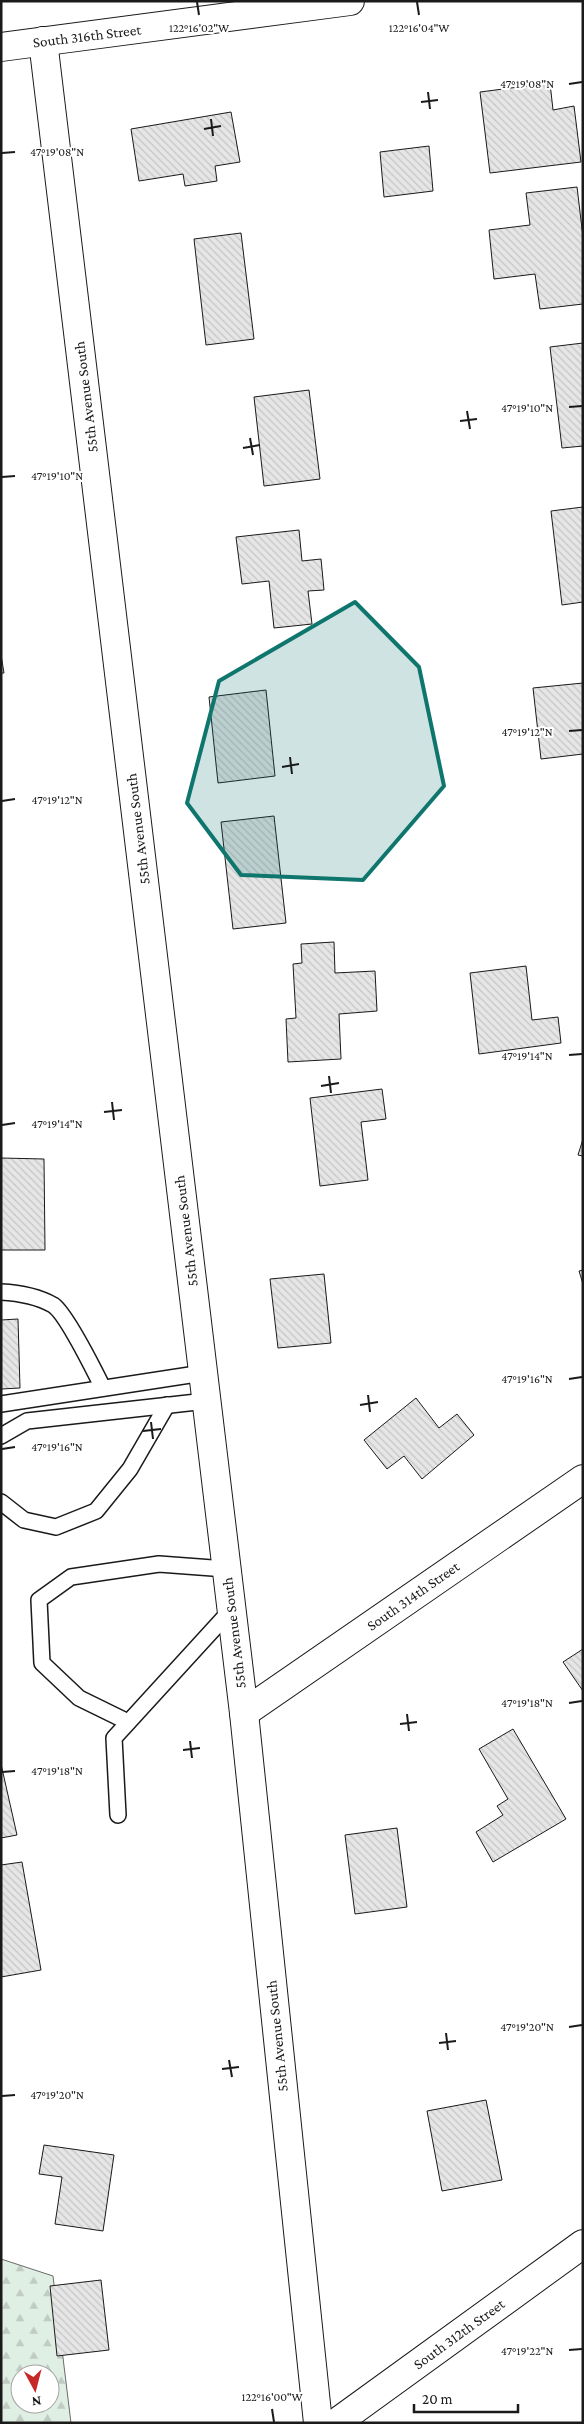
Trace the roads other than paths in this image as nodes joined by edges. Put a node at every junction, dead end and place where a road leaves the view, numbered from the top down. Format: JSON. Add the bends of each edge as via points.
{"nodes":[{"id":1,"x":350,"y":1,"type":"edge"},
{"id":2,"x":43,"y":41,"type":"junction"},
{"id":3,"x":1,"y":47,"type":"edge"},
{"id":4,"x":1,"y":1292,"type":"edge"},
{"id":5,"x":203,"y":1373,"type":"junction"},
{"id":6,"x":103,"y":1388,"type":"junction"},
{"id":7,"x":206,"y":1401,"type":"junction"},
{"id":8,"x":1,"y":1404,"type":"edge"},
{"id":9,"x":167,"y":1405,"type":"junction"},
{"id":10,"x":1,"y":1436,"type":"edge"},
{"id":11,"x":583,"y":1479,"type":"edge"},
{"id":12,"x":1,"y":1502,"type":"edge"},
{"id":13,"x":226,"y":1569,"type":"junction"},
{"id":14,"x":231,"y":1610,"type":"junction"},
{"id":15,"x":244,"y":1713,"type":"junction"},
{"id":16,"x":128,"y":1722,"type":"junction"},
{"id":17,"x":118,"y":1816,"type":"dead end"},
{"id":18,"x":583,"y":2244,"type":"edge"},
{"id":19,"x":318,"y":2423,"type":"edge"},
{"id":20,"x":336,"y":2423,"type":"edge"}],
"edges":[{"from":1,"to":2,"type":"street","name":"South 316th Street"},
{"from":2,"to":3,"type":"street","name":"South 316th Street"},
{"from":2,"to":5,"type":"street","name":"55th Avenue South"},
{"from":4,"to":6,"type":"lane","via":[[24,1293],[55,1306]]},
{"from":5,"to":6,"type":"lane"},
{"from":5,"to":7,"type":"street","name":"55th Avenue South"},
{"from":6,"to":8,"type":"lane"},
{"from":7,"to":9,"type":"lane"},
{"from":7,"to":13,"type":"street","name":"55th Avenue South"},
{"from":9,"to":10,"type":"lane","via":[[27,1421]]},
{"from":9,"to":12,"type":"lane","via":[[130,1469],[96,1511],[56,1527],[24,1520]]},
{"from":11,"to":15,"type":"street","name":"South 314th Street"},
{"from":13,"to":14,"type":"street","name":"55th Avenue South"},
{"from":13,"to":16,"type":"lane","via":[[159,1564],[71,1577],[40,1600],[42,1663],[79,1698]]},
{"from":14,"to":15,"type":"street","name":"55th Avenue South"},
{"from":14,"to":16,"type":"lane"},
{"from":15,"to":19,"type":"street","name":"55th Avenue South"},
{"from":16,"to":17,"type":"lane","via":[[114,1738]]},
{"from":18,"to":20,"type":"street","name":"South 312th Street"}]}
